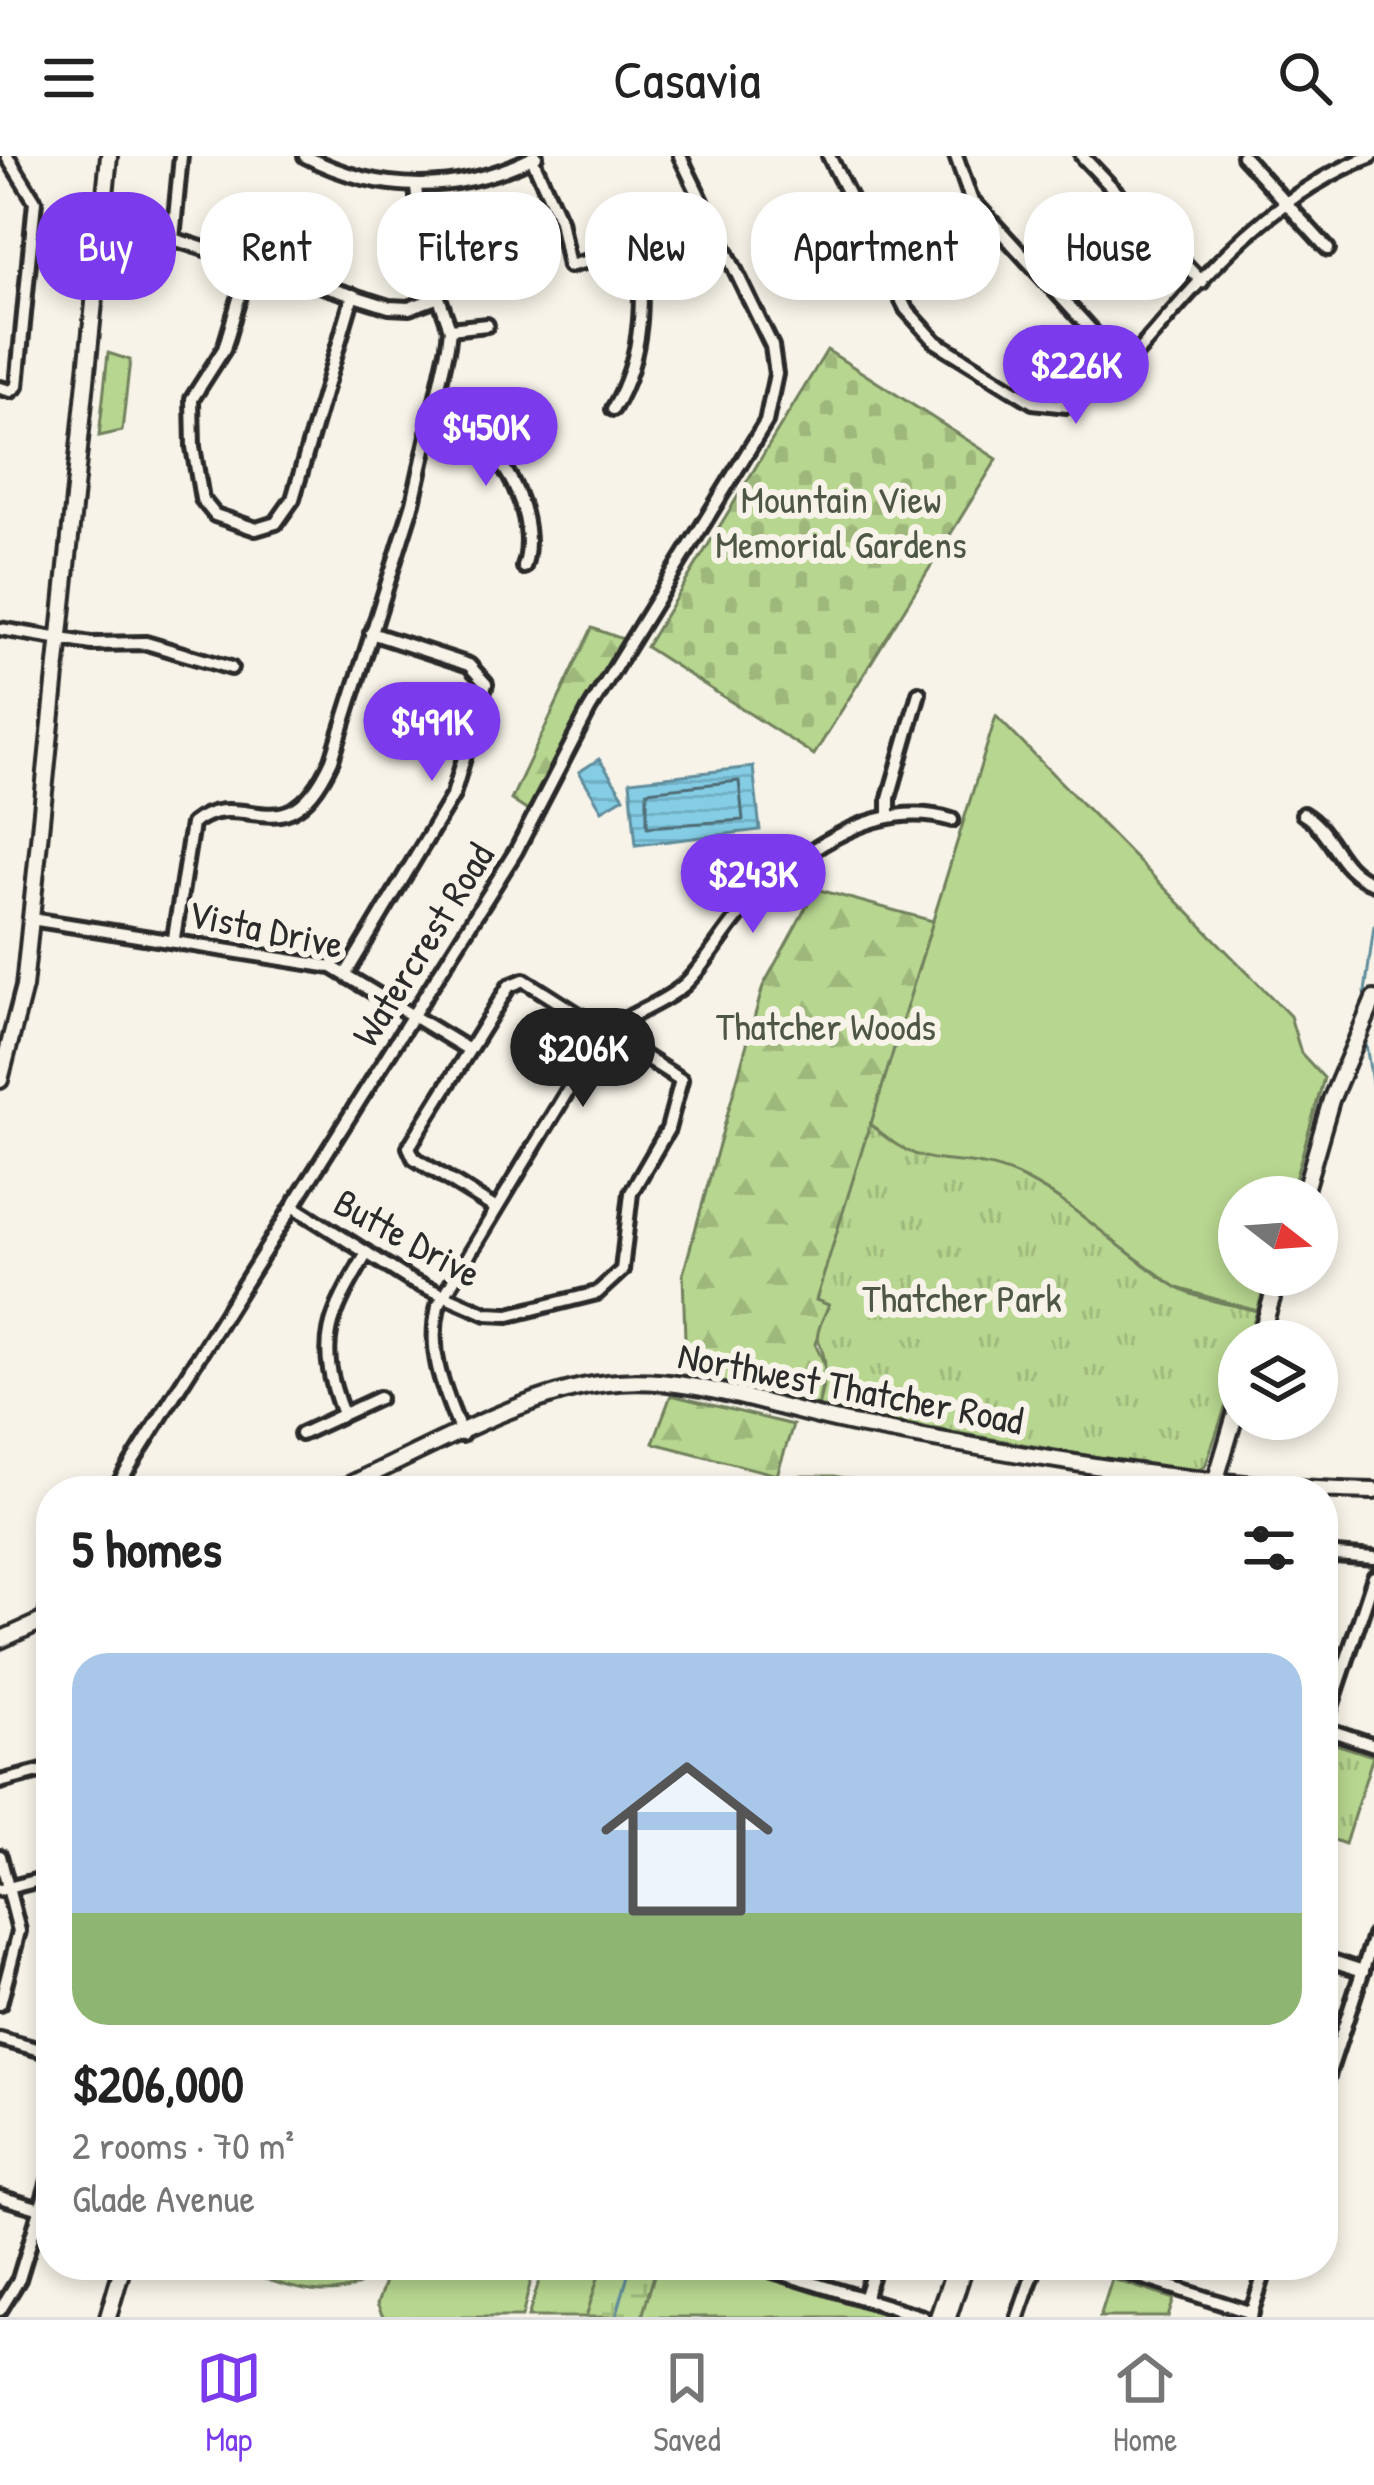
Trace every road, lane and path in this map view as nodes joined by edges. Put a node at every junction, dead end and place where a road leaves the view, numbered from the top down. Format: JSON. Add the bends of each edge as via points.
{"nodes":[{"id":1,"x":7,"y":156,"type":"edge"},
{"id":2,"x":110,"y":156,"type":"edge"},
{"id":3,"x":181,"y":156,"type":"edge"},
{"id":4,"x":305,"y":156,"type":"edge"},
{"id":5,"x":680,"y":156,"type":"edge"},
{"id":6,"x":829,"y":156,"type":"edge"},
{"id":7,"x":956,"y":156,"type":"edge"},
{"id":8,"x":1082,"y":156,"type":"edge"},
{"id":9,"x":1243,"y":156,"type":"edge"},
{"id":10,"x":1372,"y":156,"type":"edge"},
{"id":11,"x":534,"y":157,"type":"edge"},
{"id":12,"x":416,"y":186,"type":"junction"},
{"id":13,"x":416,"y":192,"type":"edge"},
{"id":14,"x":697,"y":192,"type":"edge"},
{"id":15,"x":1283,"y":201,"type":"junction"},
{"id":16,"x":200,"y":248,"type":"edge"},
{"id":17,"x":1328,"y":249,"type":"dead end"},
{"id":18,"x":727,"y":254,"type":"edge"},
{"id":19,"x":585,"y":262,"type":"edge"},
{"id":20,"x":1202,"y":282,"type":"junction"},
{"id":21,"x":353,"y":295,"type":"edge"},
{"id":22,"x":239,"y":300,"type":"edge"},
{"id":23,"x":351,"y":300,"type":"edge"},
{"id":24,"x":429,"y":300,"type":"edge"},
{"id":25,"x":440,"y":300,"type":"edge"},
{"id":26,"x":640,"y":300,"type":"edge"},
{"id":27,"x":487,"y":325,"type":"dead end"},
{"id":28,"x":450,"y":329,"type":"junction"},
{"id":29,"x":1124,"y":367,"type":"junction"},
{"id":30,"x":0,"y":388,"type":"edge"},
{"id":31,"x":613,"y":409,"type":"dead end"},
{"id":32,"x":428,"y":432,"type":"junction"},
{"id":33,"x":524,"y":566,"type":"dead end"},
{"id":34,"x":0,"y":629,"type":"edge"},
{"id":35,"x":371,"y":633,"type":"junction"},
{"id":36,"x":57,"y":638,"type":"junction"},
{"id":37,"x":231,"y":668,"type":"dead end"},
{"id":38,"x":919,"y":693,"type":"dead end"},
{"id":39,"x":1304,"y":814,"type":"dead end"},
{"id":40,"x":889,"y":816,"type":"junction"},
{"id":41,"x":952,"y":820,"type":"dead end"},
{"id":42,"x":1374,"y":883,"type":"edge"},
{"id":43,"x":31,"y":919,"type":"junction"},
{"id":44,"x":174,"y":938,"type":"junction"},
{"id":45,"x":347,"y":972,"type":"junction"},
{"id":46,"x":1374,"y":999,"type":"edge"},
{"id":47,"x":414,"y":1013,"type":"junction"},
{"id":48,"x":607,"y":1030,"type":"junction"},
{"id":49,"x":469,"y":1050,"type":"junction"},
{"id":50,"x":0,"y":1080,"type":"edge"},
{"id":51,"x":1309,"y":1176,"type":"edge"},
{"id":52,"x":292,"y":1206,"type":"junction"},
{"id":53,"x":495,"y":1208,"type":"junction"},
{"id":54,"x":367,"y":1253,"type":"junction"},
{"id":55,"x":442,"y":1295,"type":"junction"},
{"id":56,"x":379,"y":1399,"type":"dead end"},
{"id":57,"x":343,"y":1414,"type":"junction"},
{"id":58,"x":302,"y":1434,"type":"dead end"},
{"id":59,"x":462,"y":1435,"type":"junction"},
{"id":60,"x":1227,"y":1440,"type":"edge"},
{"id":61,"x":123,"y":1476,"type":"edge"},
{"id":62,"x":370,"y":1476,"type":"edge"},
{"id":63,"x":1142,"y":1476,"type":"edge"},
{"id":64,"x":1215,"y":1476,"type":"edge"},
{"id":65,"x":1338,"y":1491,"type":"edge"},
{"id":66,"x":1374,"y":1492,"type":"edge"},
{"id":67,"x":1338,"y":1555,"type":"edge"},
{"id":68,"x":1374,"y":1558,"type":"edge"},
{"id":69,"x":1374,"y":1577,"type":"edge"},
{"id":70,"x":36,"y":1624,"type":"edge"},
{"id":71,"x":0,"y":1640,"type":"edge"},
{"id":72,"x":1338,"y":1684,"type":"edge"},
{"id":73,"x":1338,"y":1733,"type":"edge"},
{"id":74,"x":1374,"y":1745,"type":"edge"},
{"id":75,"x":36,"y":1773,"type":"edge"},
{"id":76,"x":0,"y":1782,"type":"edge"},
{"id":77,"x":0,"y":1856,"type":"edge"},
{"id":78,"x":36,"y":1881,"type":"edge"},
{"id":79,"x":4,"y":1889,"type":"edge"},
{"id":80,"x":1374,"y":1936,"type":"edge"},
{"id":81,"x":1338,"y":1963,"type":"edge"},
{"id":82,"x":1363,"y":1971,"type":"junction"},
{"id":83,"x":0,"y":2004,"type":"edge"},
{"id":84,"x":0,"y":2039,"type":"edge"},
{"id":85,"x":1338,"y":2046,"type":"edge"},
{"id":86,"x":36,"y":2050,"type":"edge"},
{"id":87,"x":0,"y":2197,"type":"edge"},
{"id":88,"x":36,"y":2208,"type":"edge"},
{"id":89,"x":36,"y":2236,"type":"edge"},
{"id":90,"x":119,"y":2280,"type":"edge"},
{"id":91,"x":807,"y":2280,"type":"edge"},
{"id":92,"x":870,"y":2280,"type":"edge"},
{"id":93,"x":951,"y":2280,"type":"edge"},
{"id":94,"x":960,"y":2280,"type":"edge"},
{"id":95,"x":1031,"y":2280,"type":"edge"},
{"id":96,"x":1148,"y":2280,"type":"edge"},
{"id":97,"x":1263,"y":2280,"type":"edge"},
{"id":98,"x":864,"y":2299,"type":"junction"},
{"id":99,"x":0,"y":2310,"type":"edge"},
{"id":100,"x":1251,"y":2315,"type":"edge"},
{"id":101,"x":108,"y":2317,"type":"edge"},
{"id":102,"x":922,"y":2317,"type":"edge"},
{"id":103,"x":938,"y":2317,"type":"edge"},
{"id":104,"x":948,"y":2317,"type":"edge"},
{"id":105,"x":1018,"y":2317,"type":"edge"}],
"edges":[{"from":1,"to":30,"type":"street","via":[[30,186],[36,221],[14,391]]},
{"from":2,"to":36,"type":"street"},
{"from":3,"to":16,"type":"street","via":[[172,239]]},
{"from":4,"to":12,"type":"street","via":[[364,179]]},
{"from":5,"to":14,"type":"street","name":"Watercrest Road"},
{"from":6,"to":29,"type":"street","via":[[906,309],[936,342],[1024,398],[1056,406],[1094,396]]},
{"from":7,"to":29,"type":"street","via":[[971,199]]},
{"from":8,"to":20,"type":"street"},
{"from":9,"to":15,"type":"street"},
{"from":10,"to":15,"type":"street"},
{"from":11,"to":12,"type":"street","via":[[476,179]]},
{"from":11,"to":19,"type":"street","via":[[569,266]]},
{"from":12,"to":13,"type":"street"},
{"from":15,"to":17,"type":"street"},
{"from":15,"to":20,"type":"street"},
{"from":18,"to":47,"type":"street","name":"Watercrest Road","via":[[772,346],[776,374],[766,422]]},
{"from":20,"to":29,"type":"street"},
{"from":21,"to":24,"type":"street","via":[[398,309]]},
{"from":22,"to":23,"type":"street","via":[[191,411],[202,499],[232,524],[268,527],[288,508]]},
{"from":25,"to":28,"type":"street"},
{"from":26,"to":31,"type":"street","via":[[636,365]]},
{"from":27,"to":28,"type":"street"},
{"from":28,"to":32,"type":"street"},
{"from":32,"to":33,"type":"street","via":[[471,441],[496,459],[530,522]]},
{"from":32,"to":35,"type":"street"},
{"from":34,"to":36,"type":"street"},
{"from":35,"to":44,"type":"street","via":[[332,760],[307,800],[283,815],[214,812],[192,824]]},
{"from":35,"to":45,"type":"street","via":[[469,665],[486,684],[466,764],[440,823]]},
{"from":36,"to":37,"type":"street","via":[[146,643]]},
{"from":36,"to":43,"type":"street"},
{"from":38,"to":40,"type":"street"},
{"from":39,"to":42,"type":"street","via":[[1344,868]]},
{"from":40,"to":41,"type":"street","via":[[925,812]]},
{"from":40,"to":48,"type":"street","via":[[829,841],[753,901],[683,986]]},
{"from":43,"to":44,"type":"street","name":"Vista Drive"},
{"from":43,"to":50,"type":"street","via":[[18,1025]]},
{"from":44,"to":45,"type":"street","name":"Vista Drive"},
{"from":45,"to":47,"type":"street","name":"Vista Drive"},
{"from":46,"to":51,"type":"street"},
{"from":47,"to":49,"type":"street","name":"Vista Drive"},
{"from":47,"to":52,"type":"street","name":"Watercrest Road"},
{"from":48,"to":49,"type":"street","via":[[518,980]]},
{"from":48,"to":53,"type":"street"},
{"from":48,"to":55,"type":"street","name":"Butte Drive","via":[[674,1072],[682,1087],[631,1193],[616,1280],[597,1293],[509,1315]]},
{"from":49,"to":53,"type":"street","via":[[409,1152]]},
{"from":52,"to":54,"type":"street","name":"Butte Drive"},
{"from":52,"to":61,"type":"street","name":"Watercrest Road"},
{"from":53,"to":55,"type":"street"},
{"from":54,"to":55,"type":"street","name":"Butte Drive"},
{"from":54,"to":57,"type":"street","via":[[336,1305],[326,1345]]},
{"from":55,"to":59,"type":"street","via":[[434,1352]]},
{"from":56,"to":57,"type":"street"},
{"from":57,"to":58,"type":"street"},
{"from":59,"to":62,"type":"street","name":"Northwest Thatcher Road"},
{"from":59,"to":63,"type":"street","name":"Northwest Thatcher Road","via":[[573,1389],[646,1382]]},
{"from":60,"to":64,"type":"street"},
{"from":65,"to":66,"type":"street","name":"Northwest Thatcher Road"},
{"from":67,"to":68,"type":"street"},
{"from":69,"to":72,"type":"street"},
{"from":70,"to":71,"type":"street"},
{"from":73,"to":74,"type":"street"},
{"from":75,"to":76,"type":"street"},
{"from":77,"to":79,"type":"street"},
{"from":78,"to":79,"type":"street"},
{"from":79,"to":83,"type":"street","via":[[18,1941]]},
{"from":80,"to":82,"type":"street"},
{"from":81,"to":82,"type":"street"},
{"from":82,"to":85,"type":"street"},
{"from":84,"to":86,"type":"street"},
{"from":87,"to":88,"type":"street"},
{"from":89,"to":99,"type":"street"},
{"from":90,"to":101,"type":"street"},
{"from":91,"to":98,"type":"street"},
{"from":92,"to":98,"type":"street"},
{"from":93,"to":103,"type":"street"},
{"from":94,"to":104,"type":"street"},
{"from":95,"to":105,"type":"street"},
{"from":96,"to":100,"type":"street"},
{"from":97,"to":100,"type":"street"},
{"from":98,"to":102,"type":"street"}]}
